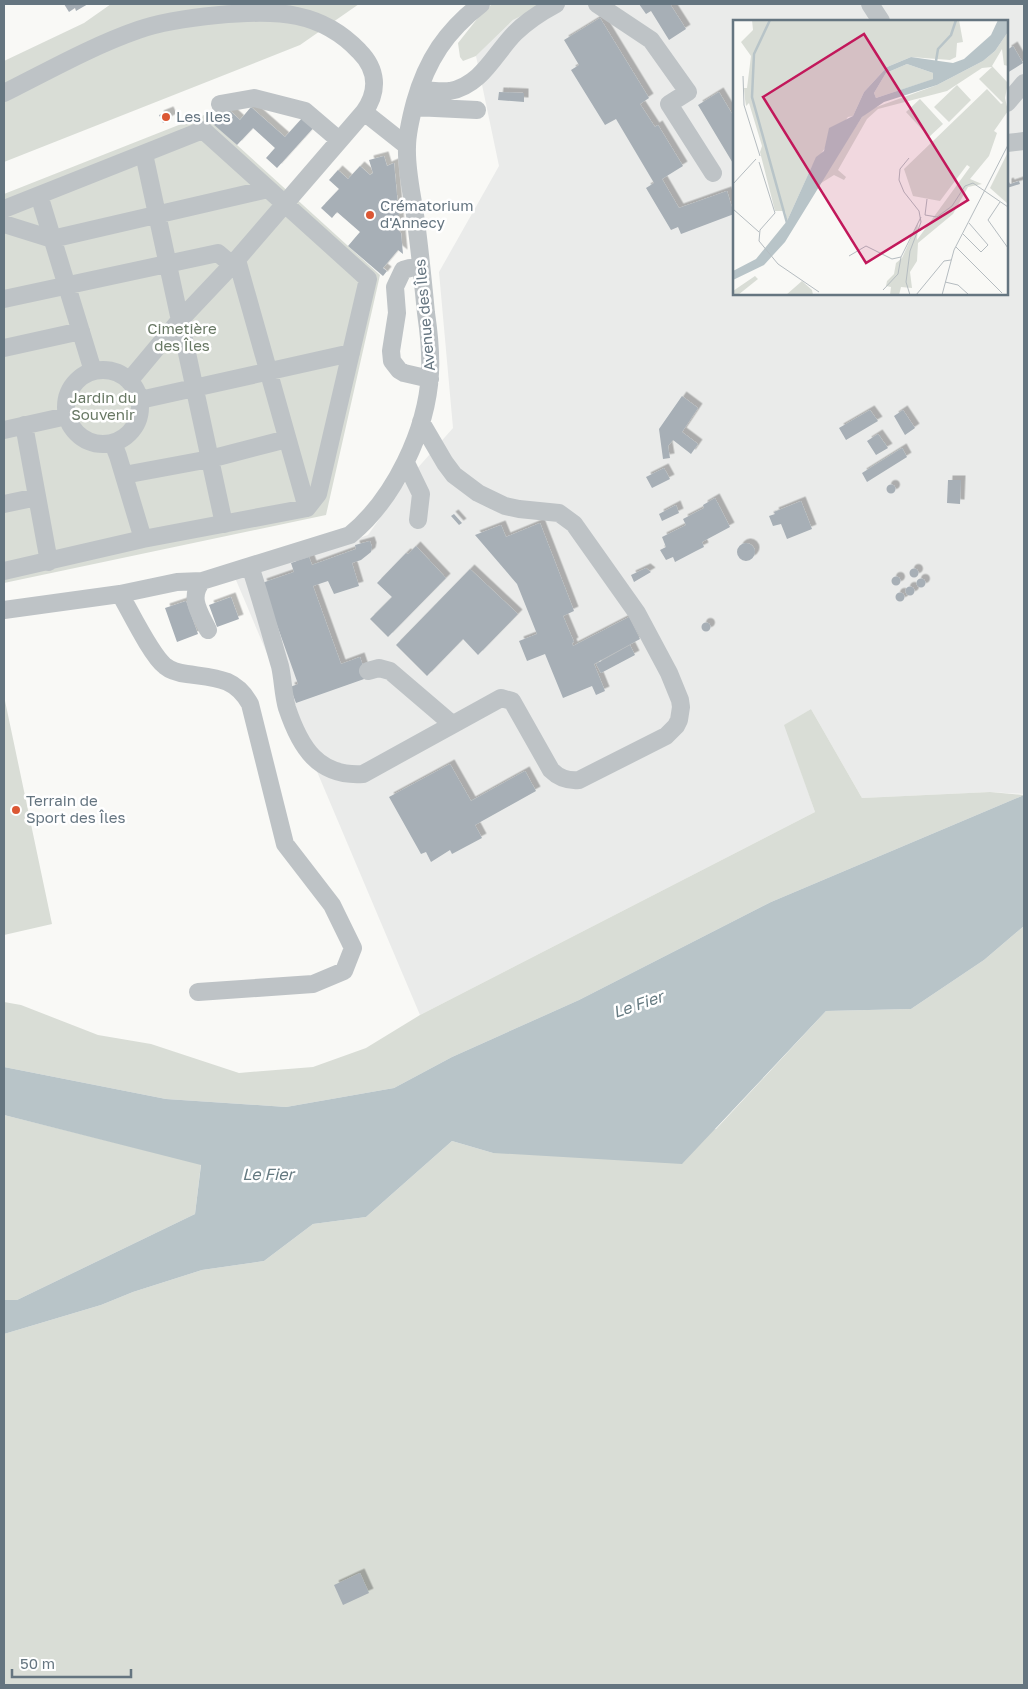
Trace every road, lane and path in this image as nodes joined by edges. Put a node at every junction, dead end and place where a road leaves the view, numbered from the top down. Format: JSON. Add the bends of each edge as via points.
{"nodes":[{"id":1,"x":481,"y":4,"type":"edge"},
{"id":2,"x":556,"y":4,"type":"edge"},
{"id":3,"x":597,"y":4,"type":"edge"},
{"id":4,"x":870,"y":4,"type":"edge"},
{"id":5,"x":880,"y":20,"type":"edge"},
{"id":6,"x":1024,"y":84,"type":"edge"},
{"id":7,"x":419,"y":90,"type":"junction"},
{"id":8,"x":4,"y":93,"type":"edge"},
{"id":9,"x":1008,"y":102,"type":"edge"},
{"id":10,"x":220,"y":104,"type":"dead end"},
{"id":11,"x":414,"y":108,"type":"junction"},
{"id":12,"x":478,"y":110,"type":"dead end"},
{"id":13,"x":364,"y":112,"type":"junction"},
{"id":14,"x":339,"y":140,"type":"junction"},
{"id":15,"x":1024,"y":141,"type":"edge"},
{"id":16,"x":1008,"y":143,"type":"edge"},
{"id":17,"x":407,"y":146,"type":"junction"},
{"id":18,"x":144,"y":154,"type":"junction"},
{"id":19,"x":713,"y":173,"type":"dead end"},
{"id":20,"x":268,"y":189,"type":"junction"},
{"id":21,"x":39,"y":195,"type":"junction"},
{"id":22,"x":288,"y":199,"type":"junction"},
{"id":23,"x":4,"y":209,"type":"edge"},
{"id":24,"x":157,"y":215,"type":"junction"},
{"id":25,"x":4,"y":224,"type":"edge"},
{"id":26,"x":52,"y":239,"type":"junction"},
{"id":27,"x":234,"y":262,"type":"junction"},
{"id":28,"x":168,"y":264,"type":"junction"},
{"id":29,"x":410,"y":268,"type":"dead end"},
{"id":30,"x":66,"y":285,"type":"junction"},
{"id":31,"x":4,"y":299,"type":"edge"},
{"id":32,"x":180,"y":320,"type":"junction"},
{"id":33,"x":81,"y":332,"type":"junction"},
{"id":34,"x":4,"y":348,"type":"edge"},
{"id":35,"x":351,"y":354,"type":"junction"},
{"id":36,"x":93,"y":372,"type":"junction"},
{"id":37,"x":268,"y":372,"type":"junction"},
{"id":38,"x":430,"y":379,"type":"junction"},
{"id":39,"x":129,"y":381,"type":"junction"},
{"id":40,"x":194,"y":388,"type":"junction"},
{"id":41,"x":140,"y":400,"type":"junction"},
{"id":42,"x":67,"y":416,"type":"junction"},
{"id":43,"x":421,"y":422,"type":"junction"},
{"id":44,"x":24,"y":425,"type":"junction"},
{"id":45,"x":4,"y":430,"type":"edge"},
{"id":46,"x":287,"y":439,"type":"junction"},
{"id":47,"x":113,"y":443,"type":"junction"},
{"id":48,"x":210,"y":459,"type":"junction"},
{"id":49,"x":406,"y":462,"type":"junction"},
{"id":50,"x":124,"y":475,"type":"junction"},
{"id":51,"x":37,"y":497,"type":"junction"},
{"id":52,"x":4,"y":504,"type":"edge"},
{"id":53,"x":306,"y":508,"type":"junction"},
{"id":54,"x":418,"y":520,"type":"dead end"},
{"id":55,"x":224,"y":524,"type":"junction"},
{"id":56,"x":142,"y":539,"type":"junction"},
{"id":57,"x":50,"y":562,"type":"junction"},
{"id":58,"x":250,"y":566,"type":"junction"},
{"id":59,"x":4,"y":571,"type":"edge"},
{"id":60,"x":202,"y":581,"type":"junction"},
{"id":61,"x":120,"y":594,"type":"junction"},
{"id":62,"x":4,"y":610,"type":"edge"},
{"id":63,"x":208,"y":630,"type":"dead end"},
{"id":64,"x":368,"y":672,"type":"dead end"},
{"id":65,"x":452,"y":724,"type":"junction"},
{"id":66,"x":198,"y":992,"type":"dead end"}],
"edges":[{"from":1,"to":7,"type":"street","name":"Avenue des Îles","via":[[464,17],[446,38],[429,64]]},
{"from":2,"to":7,"type":"street","via":[[526,23],[485,70],[468,83],[449,91]]},
{"from":3,"to":19,"type":"street","via":[[652,40],[688,92],[669,104]]},
{"from":4,"to":5,"type":"street"},
{"from":6,"to":9,"type":"street"},
{"from":7,"to":11,"type":"street","name":"Avenue des Îles"},
{"from":8,"to":13,"type":"street","via":[[107,41],[141,29],[212,16],[281,14],[305,18],[327,27],[341,34],[364,55],[373,70],[375,88]]},
{"from":10,"to":14,"type":"street","via":[[254,98],[305,111]]},
{"from":11,"to":12,"type":"street"},
{"from":11,"to":17,"type":"street","name":"Avenue des Îles"},
{"from":13,"to":14,"type":"street"},
{"from":13,"to":17,"type":"street"},
{"from":14,"to":22,"type":"street"},
{"from":15,"to":16,"type":"street"},
{"from":17,"to":38,"type":"street","name":"Avenue des Îles","via":[[430,351]]},
{"from":18,"to":20,"type":"street","via":[[203,130]]},
{"from":18,"to":21,"type":"street"},
{"from":18,"to":24,"type":"street"},
{"from":20,"to":22,"type":"street"},
{"from":20,"to":24,"type":"street"},
{"from":21,"to":23,"type":"street"},
{"from":21,"to":26,"type":"street"},
{"from":22,"to":27,"type":"street"},
{"from":22,"to":35,"type":"street","via":[[368,279]]},
{"from":24,"to":26,"type":"street"},
{"from":24,"to":28,"type":"street"},
{"from":25,"to":26,"type":"street"},
{"from":26,"to":30,"type":"street"},
{"from":27,"to":28,"type":"street","via":[[218,253]]},
{"from":27,"to":32,"type":"street"},
{"from":27,"to":37,"type":"street"},
{"from":28,"to":30,"type":"street"},
{"from":28,"to":32,"type":"street"},
{"from":29,"to":38,"type":"street","via":[[403,270],[395,287],[397,313],[391,356],[404,373]]},
{"from":30,"to":31,"type":"street"},
{"from":30,"to":33,"type":"street"},
{"from":32,"to":39,"type":"street"},
{"from":32,"to":40,"type":"street"},
{"from":33,"to":34,"type":"street"},
{"from":33,"to":36,"type":"street"},
{"from":35,"to":37,"type":"street"},
{"from":35,"to":53,"type":"street","via":[[318,494]]},
{"from":36,"to":39,"type":"street","via":[[110,370]]},
{"from":36,"to":42,"type":"street","via":[[78,379],[71,387],[66,398]]},
{"from":37,"to":40,"type":"street"},
{"from":37,"to":46,"type":"street"},
{"from":38,"to":43,"type":"street","name":"Avenue des Îles"},
{"from":39,"to":41,"type":"street"},
{"from":40,"to":41,"type":"street"},
{"from":40,"to":48,"type":"street"},
{"from":41,"to":47,"type":"street","via":[[140,411],[132,432]]},
{"from":42,"to":44,"type":"street"},
{"from":42,"to":47,"type":"street","via":[[73,430],[91,443]]},
{"from":43,"to":49,"type":"street","name":"Avenue des Îles"},
{"from":43,"to":65,"type":"street","via":[[445,463],[478,494],[505,506],[558,513],[574,524],[636,613],[669,673],[681,707],[676,726],[666,736],[572,781],[560,778],[551,770],[514,704],[508,699],[498,699]]},
{"from":44,"to":45,"type":"street"},
{"from":44,"to":51,"type":"street"},
{"from":46,"to":48,"type":"street"},
{"from":46,"to":53,"type":"street"},
{"from":47,"to":50,"type":"street"},
{"from":48,"to":50,"type":"street"},
{"from":48,"to":55,"type":"street"},
{"from":49,"to":54,"type":"street","via":[[421,494]]},
{"from":49,"to":58,"type":"street","name":"Avenue des Îles","via":[[384,500],[350,535]]},
{"from":50,"to":56,"type":"street"},
{"from":51,"to":52,"type":"street"},
{"from":51,"to":57,"type":"street"},
{"from":53,"to":55,"type":"street"},
{"from":55,"to":56,"type":"street"},
{"from":56,"to":57,"type":"street"},
{"from":57,"to":59,"type":"street"},
{"from":58,"to":60,"type":"street","name":"Avenue des Îles"},
{"from":58,"to":65,"type":"street","via":[[281,671],[287,707],[302,744],[314,759],[341,773],[364,774]]},
{"from":60,"to":61,"type":"street","name":"Avenue des Îles","via":[[177,582]]},
{"from":60,"to":63,"type":"street","via":[[195,595],[196,604]]},
{"from":61,"to":62,"type":"street","name":"Avenue des Îles"},
{"from":61,"to":66,"type":"street","via":[[165,666],[178,672],[220,678],[246,697],[285,844],[332,905],[352,948],[344,971],[313,984]]},
{"from":64,"to":65,"type":"street","via":[[380,668],[390,671]]}]}
